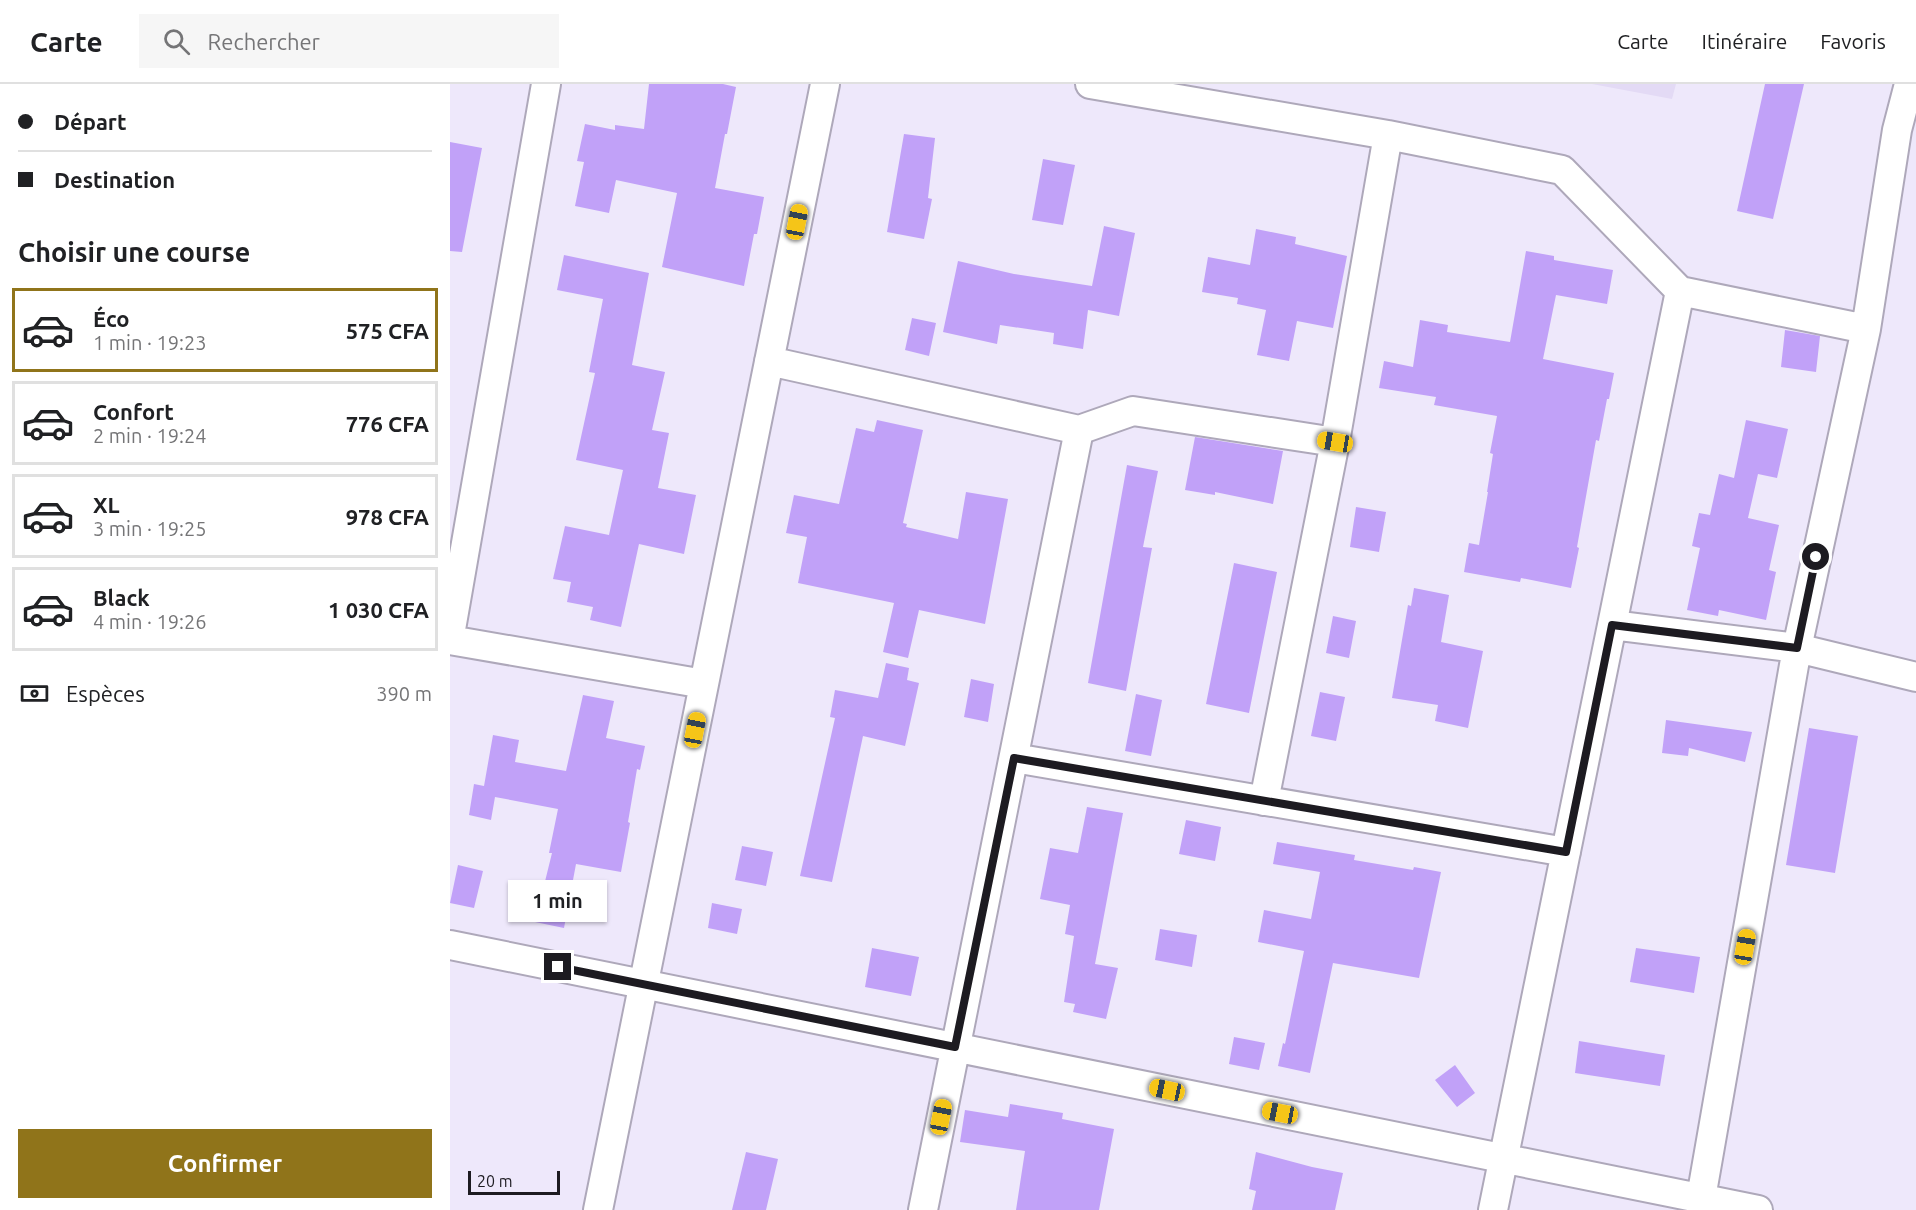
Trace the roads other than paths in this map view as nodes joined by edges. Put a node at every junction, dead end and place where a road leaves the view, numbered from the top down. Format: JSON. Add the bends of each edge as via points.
{"nodes":[{"id":1,"x":546,"y":84,"type":"edge"},
{"id":2,"x":825,"y":84,"type":"edge"},
{"id":3,"x":1090,"y":84,"type":"edge"},
{"id":4,"x":1909,"y":84,"type":"edge"},
{"id":5,"x":1906,"y":132,"type":"edge"},
{"id":6,"x":1388,"y":135,"type":"junction"},
{"id":7,"x":1680,"y":291,"type":"junction"},
{"id":8,"x":1866,"y":329,"type":"junction"},
{"id":9,"x":769,"y":361,"type":"junction"},
{"id":10,"x":1079,"y":430,"type":"junction"},
{"id":11,"x":1335,"y":442,"type":"junction"},
{"id":12,"x":1612,"y":625,"type":"junction"},
{"id":13,"x":450,"y":638,"type":"edge"},
{"id":14,"x":1797,"y":648,"type":"junction"},
{"id":15,"x":1916,"y":677,"type":"edge"},
{"id":16,"x":704,"y":684,"type":"junction"},
{"id":17,"x":1014,"y":758,"type":"junction"},
{"id":18,"x":1264,"y":801,"type":"junction"},
{"id":19,"x":1566,"y":852,"type":"junction"},
{"id":20,"x":450,"y":945,"type":"edge"},
{"id":21,"x":644,"y":984,"type":"junction"},
{"id":22,"x":955,"y":1047,"type":"junction"},
{"id":23,"x":1503,"y":1158,"type":"junction"},
{"id":24,"x":1701,"y":1198,"type":"junction"},
{"id":25,"x":598,"y":1210,"type":"edge"},
{"id":26,"x":922,"y":1210,"type":"edge"},
{"id":27,"x":1492,"y":1210,"type":"edge"},
{"id":28,"x":1758,"y":1210,"type":"edge"}],
"edges":[{"from":1,"to":13,"type":"street"},
{"from":2,"to":9,"type":"street"},
{"from":3,"to":6,"type":"street"},
{"from":4,"to":5,"type":"street"},
{"from":5,"to":8,"type":"street"},
{"from":6,"to":7,"type":"street","via":[[1562,170]]},
{"from":6,"to":11,"type":"street"},
{"from":7,"to":8,"type":"street"},
{"from":7,"to":12,"type":"street"},
{"from":8,"to":14,"type":"street"},
{"from":9,"to":10,"type":"street"},
{"from":9,"to":16,"type":"street"},
{"from":10,"to":11,"type":"street","via":[[1133,411]]},
{"from":10,"to":17,"type":"street"},
{"from":11,"to":18,"type":"street"},
{"from":12,"to":14,"type":"street"},
{"from":12,"to":19,"type":"street"},
{"from":13,"to":16,"type":"street"},
{"from":14,"to":15,"type":"street"},
{"from":14,"to":24,"type":"street"},
{"from":16,"to":21,"type":"street"},
{"from":17,"to":18,"type":"street"},
{"from":17,"to":22,"type":"street"},
{"from":18,"to":19,"type":"street"},
{"from":19,"to":23,"type":"street"},
{"from":20,"to":21,"type":"street"},
{"from":21,"to":22,"type":"street"},
{"from":21,"to":25,"type":"street"},
{"from":22,"to":23,"type":"street"},
{"from":22,"to":26,"type":"street"},
{"from":23,"to":24,"type":"street"},
{"from":23,"to":27,"type":"street"},
{"from":24,"to":28,"type":"street"}]}
